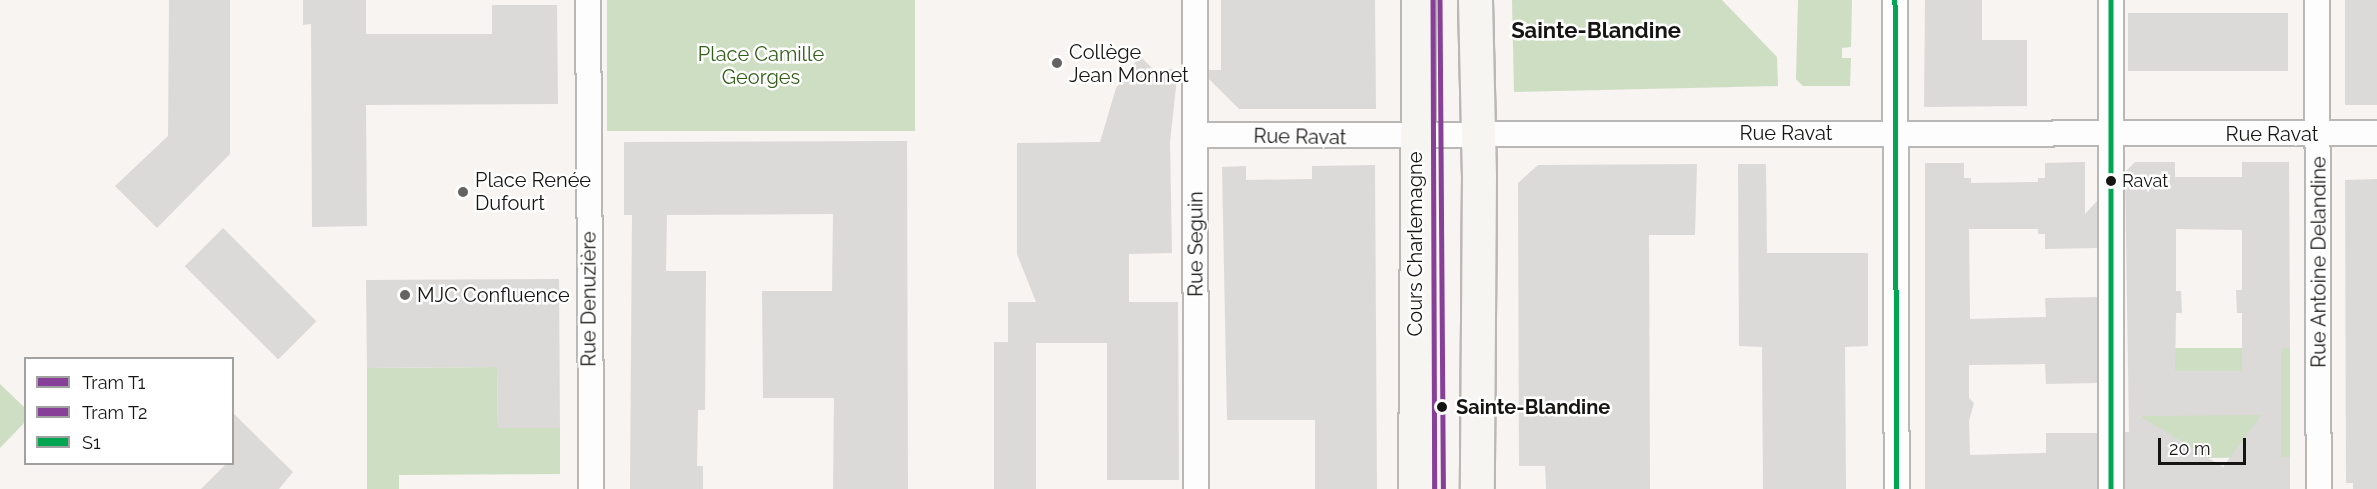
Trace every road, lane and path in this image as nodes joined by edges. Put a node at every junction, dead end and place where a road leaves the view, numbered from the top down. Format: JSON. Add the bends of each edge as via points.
{"nodes":[{"id":1,"x":588,"y":0,"type":"edge"},
{"id":2,"x":1195,"y":0,"type":"edge"},
{"id":3,"x":1418,"y":0,"type":"edge"},
{"id":4,"x":1475,"y":0,"type":"edge"},
{"id":5,"x":1894,"y":0,"type":"edge"},
{"id":6,"x":2111,"y":0,"type":"edge"},
{"id":7,"x":2317,"y":0,"type":"edge"},
{"id":8,"x":1895,"y":132,"type":"junction"},
{"id":9,"x":2377,"y":133,"type":"edge"},
{"id":10,"x":2111,"y":134,"type":"junction"},
{"id":11,"x":2319,"y":134,"type":"junction"},
{"id":12,"x":1196,"y":135,"type":"junction"},
{"id":13,"x":1478,"y":136,"type":"junction"},
{"id":14,"x":1416,"y":137,"type":"junction"},
{"id":15,"x":591,"y":489,"type":"edge"},
{"id":16,"x":1196,"y":489,"type":"edge"},
{"id":17,"x":1415,"y":489,"type":"edge"},
{"id":18,"x":1477,"y":489,"type":"edge"},
{"id":19,"x":1897,"y":489,"type":"edge"},
{"id":20,"x":2111,"y":489,"type":"edge"},
{"id":21,"x":2319,"y":489,"type":"edge"}],
"edges":[{"from":1,"to":15,"type":"street","name":"Rue Denuzière"},
{"from":2,"to":12,"type":"street","name":"Rue Seguin"},
{"from":3,"to":14,"type":"street","name":"Cours Charlemagne"},
{"from":4,"to":13,"type":"street"},
{"from":5,"to":8,"type":"street"},
{"from":6,"to":10,"type":"street"},
{"from":7,"to":11,"type":"street","name":"Rue Antoine Delandine"},
{"from":8,"to":10,"type":"street","name":"Rue Ravat"},
{"from":8,"to":13,"type":"street","name":"Rue Ravat"},
{"from":8,"to":19,"type":"street"},
{"from":9,"to":11,"type":"street","name":"Rue Ravat"},
{"from":10,"to":11,"type":"street","name":"Rue Ravat"},
{"from":10,"to":20,"type":"street"},
{"from":11,"to":21,"type":"street","name":"Rue Antoine Delandine"},
{"from":12,"to":14,"type":"street","name":"Rue Ravat"},
{"from":12,"to":16,"type":"street","name":"Rue Seguin"},
{"from":13,"to":14,"type":"street","name":"Rue Ravat"},
{"from":13,"to":18,"type":"street"},
{"from":14,"to":17,"type":"street","name":"Cours Charlemagne"}]}
